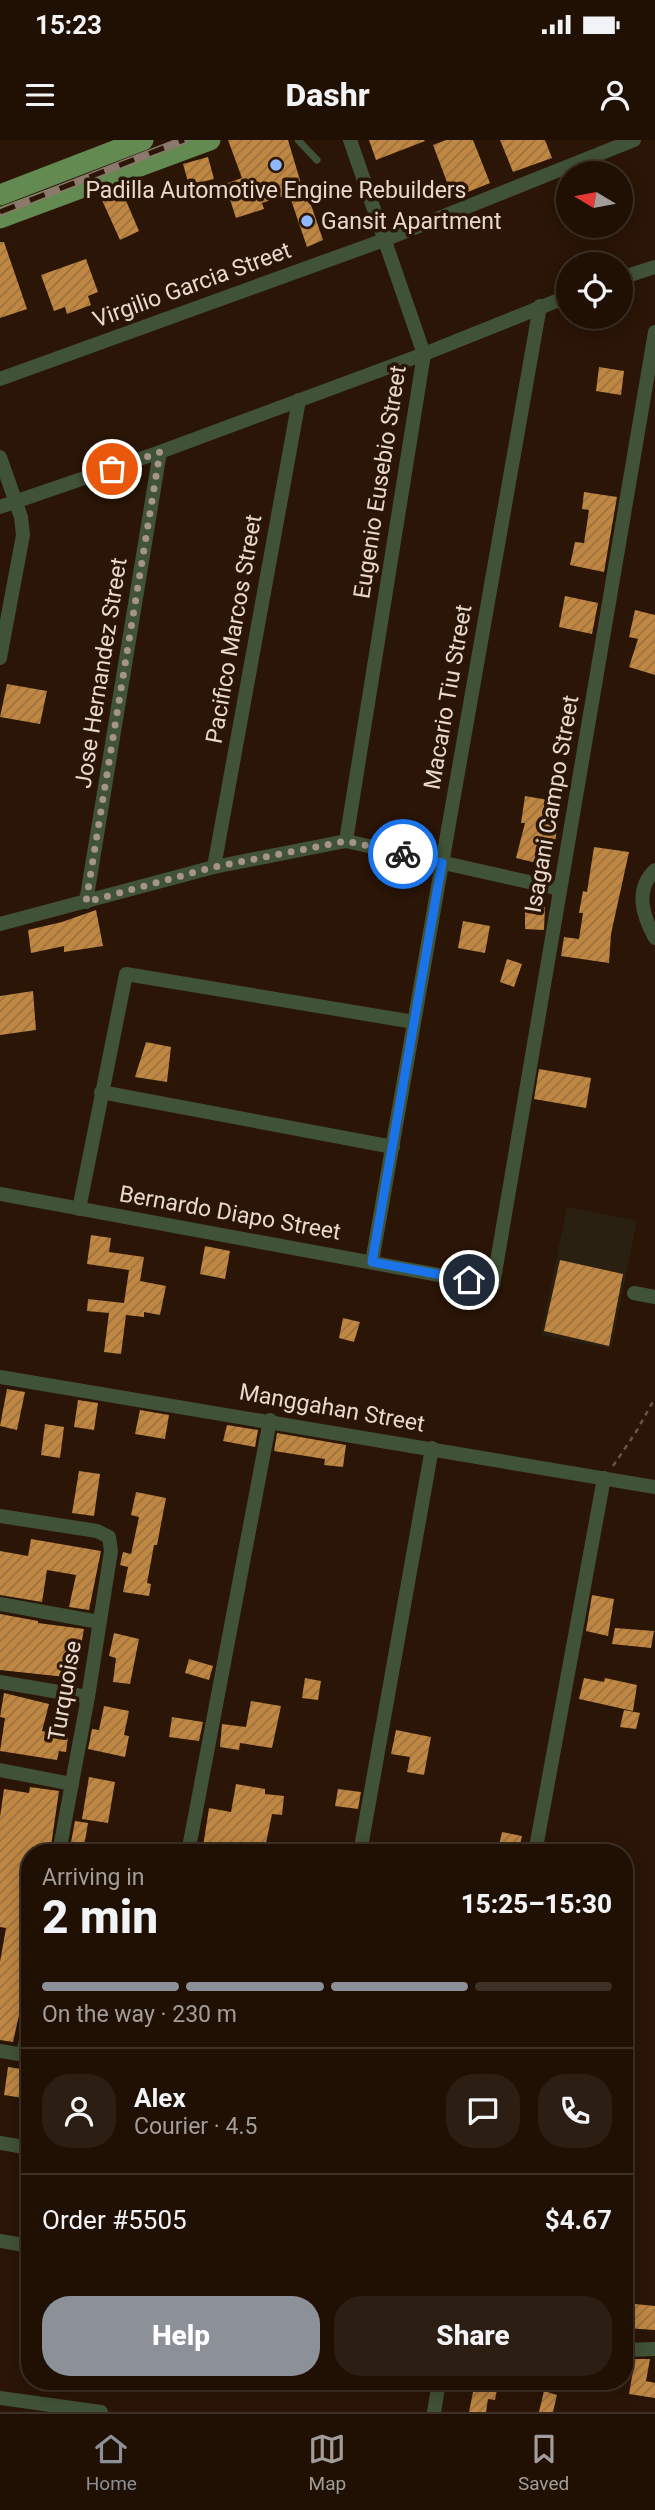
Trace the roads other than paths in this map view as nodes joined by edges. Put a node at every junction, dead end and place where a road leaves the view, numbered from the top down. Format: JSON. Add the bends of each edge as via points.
{"nodes":[{"id":1,"x":143,"y":140,"type":"edge"},
{"id":2,"x":210,"y":140,"type":"edge"},
{"id":3,"x":298,"y":140,"type":"edge"},
{"id":4,"x":350,"y":140,"type":"edge"},
{"id":5,"x":634,"y":140,"type":"edge"},
{"id":6,"x":317,"y":160,"type":"dead end"},
{"id":7,"x":0,"y":195,"type":"edge"},
{"id":8,"x":0,"y":218,"type":"edge"},
{"id":9,"x":384,"y":240,"type":"junction"},
{"id":10,"x":655,"y":267,"type":"edge"},
{"id":11,"x":633,"y":274,"type":"edge"},
{"id":12,"x":556,"y":300,"type":"edge"},
{"id":13,"x":540,"y":306,"type":"junction"},
{"id":14,"x":655,"y":332,"type":"edge"},
{"id":15,"x":424,"y":354,"type":"junction"},
{"id":16,"x":0,"y":379,"type":"edge"},
{"id":17,"x":299,"y":400,"type":"junction"},
{"id":18,"x":160,"y":452,"type":"junction"},
{"id":19,"x":0,"y":457,"type":"edge"},
{"id":20,"x":16,"y":501,"type":"junction"},
{"id":21,"x":0,"y":507,"type":"edge"},
{"id":22,"x":0,"y":657,"type":"edge"},
{"id":23,"x":346,"y":841,"type":"junction"},
{"id":24,"x":442,"y":863,"type":"junction"},
{"id":25,"x":214,"y":867,"type":"junction"},
{"id":26,"x":655,"y":870,"type":"edge"},
{"id":27,"x":560,"y":889,"type":"junction"},
{"id":28,"x":86,"y":902,"type":"junction"},
{"id":29,"x":0,"y":924,"type":"edge"},
{"id":30,"x":654,"y":937,"type":"edge"},
{"id":31,"x":414,"y":1022,"type":"junction"},
{"id":32,"x":101,"y":1092,"type":"junction"},
{"id":33,"x":393,"y":1147,"type":"junction"},
{"id":34,"x":0,"y":1194,"type":"edge"},
{"id":35,"x":79,"y":1209,"type":"junction"},
{"id":36,"x":372,"y":1262,"type":"junction"},
{"id":37,"x":493,"y":1285,"type":"joint"},
{"id":38,"x":634,"y":1293,"type":"dead end"},
{"id":39,"x":655,"y":1297,"type":"edge"},
{"id":40,"x":0,"y":1377,"type":"edge"},
{"id":41,"x":270,"y":1420,"type":"junction"},
{"id":42,"x":432,"y":1448,"type":"junction"},
{"id":43,"x":604,"y":1478,"type":"junction"},
{"id":44,"x":655,"y":1487,"type":"edge"},
{"id":45,"x":0,"y":1516,"type":"edge"},
{"id":46,"x":0,"y":1604,"type":"edge"},
{"id":47,"x":99,"y":1622,"type":"junction"},
{"id":48,"x":0,"y":1682,"type":"edge"},
{"id":49,"x":88,"y":1697,"type":"junction"},
{"id":50,"x":0,"y":1770,"type":"edge"},
{"id":51,"x":72,"y":1784,"type":"junction"},
{"id":52,"x":61,"y":1844,"type":"edge"},
{"id":53,"x":190,"y":1844,"type":"edge"},
{"id":54,"x":362,"y":1844,"type":"edge"},
{"id":55,"x":537,"y":1844,"type":"edge"},
{"id":56,"x":0,"y":2051,"type":"edge"},
{"id":57,"x":21,"y":2055,"type":"edge"},
{"id":58,"x":0,"y":2143,"type":"edge"},
{"id":59,"x":21,"y":2146,"type":"edge"},
{"id":60,"x":0,"y":2241,"type":"edge"},
{"id":61,"x":21,"y":2244,"type":"edge"},
{"id":62,"x":633,"y":2350,"type":"edge"},
{"id":63,"x":655,"y":2350,"type":"edge"},
{"id":64,"x":438,"y":2390,"type":"edge"},
{"id":65,"x":0,"y":2398,"type":"edge"},
{"id":66,"x":101,"y":2412,"type":"edge"},
{"id":67,"x":434,"y":2412,"type":"edge"}],
"edges":[{"from":1,"to":7,"type":"main road"},
{"from":2,"to":8,"type":"main road"},
{"from":3,"to":6,"type":"lane"},
{"from":4,"to":9,"type":"street","name":"Eugenio Eusebio Street"},
{"from":5,"to":9,"type":"street","name":"Virgilio Garcia Street"},
{"from":9,"to":15,"type":"street","name":"Eugenio Eusebio Street"},
{"from":9,"to":16,"type":"street","name":"Virgilio Garcia Street"},
{"from":10,"to":11,"type":"street"},
{"from":12,"to":13,"type":"street"},
{"from":13,"to":15,"type":"street"},
{"from":13,"to":24,"type":"street","name":"Macario Tiu Street"},
{"from":14,"to":27,"type":"street","name":"Isagani Campo Street"},
{"from":15,"to":17,"type":"street"},
{"from":15,"to":23,"type":"street","name":"Eugenio Eusebio Street"},
{"from":17,"to":18,"type":"street"},
{"from":17,"to":25,"type":"street","name":"Pacifico Marcos Street"},
{"from":18,"to":20,"type":"street"},
{"from":18,"to":28,"type":"street","name":"Jose Hernandez Street"},
{"from":19,"to":20,"type":"street"},
{"from":20,"to":21,"type":"street"},
{"from":20,"to":22,"type":"street","via":[[23,535]]},
{"from":23,"to":24,"type":"street"},
{"from":23,"to":25,"type":"street"},
{"from":24,"to":27,"type":"street"},
{"from":24,"to":31,"type":"street","name":"Macario Tiu Street"},
{"from":25,"to":28,"type":"street"},
{"from":26,"to":30,"type":"street","via":[[642,890],[642,910]]},
{"from":27,"to":37,"type":"street","name":"Isagani Campo Street"},
{"from":28,"to":29,"type":"street"},
{"from":31,"to":32,"type":"street","via":[[127,974]]},
{"from":31,"to":33,"type":"street","name":"Macario Tiu Street"},
{"from":32,"to":33,"type":"street"},
{"from":32,"to":35,"type":"street"},
{"from":33,"to":36,"type":"street","name":"Macario Tiu Street"},
{"from":34,"to":35,"type":"street","name":"Bernardo Diapo Street"},
{"from":35,"to":36,"type":"street","name":"Bernardo Diapo Street"},
{"from":36,"to":37,"type":"street","name":"Bernardo Diapo Street"},
{"from":38,"to":39,"type":"street"},
{"from":40,"to":41,"type":"street","name":"Manggahan Street"},
{"from":41,"to":42,"type":"street","name":"Manggahan Street"},
{"from":41,"to":53,"type":"street"},
{"from":42,"to":43,"type":"street","name":"Manggahan Street"},
{"from":42,"to":54,"type":"street"},
{"from":43,"to":44,"type":"street","name":"Manggahan Street"},
{"from":43,"to":55,"type":"street"},
{"from":45,"to":47,"type":"street","name":"Turquoise","via":[[97,1531],[109,1537],[111,1550]]},
{"from":46,"to":47,"type":"street"},
{"from":47,"to":49,"type":"street","name":"Turquoise"},
{"from":48,"to":49,"type":"street"},
{"from":49,"to":51,"type":"street","name":"Turquoise"},
{"from":50,"to":51,"type":"street"},
{"from":51,"to":52,"type":"street","name":"Turquoise"},
{"from":56,"to":57,"type":"street"},
{"from":58,"to":59,"type":"street"},
{"from":60,"to":61,"type":"street"},
{"from":62,"to":63,"type":"street"},
{"from":64,"to":67,"type":"street"},
{"from":65,"to":66,"type":"street"}]}
